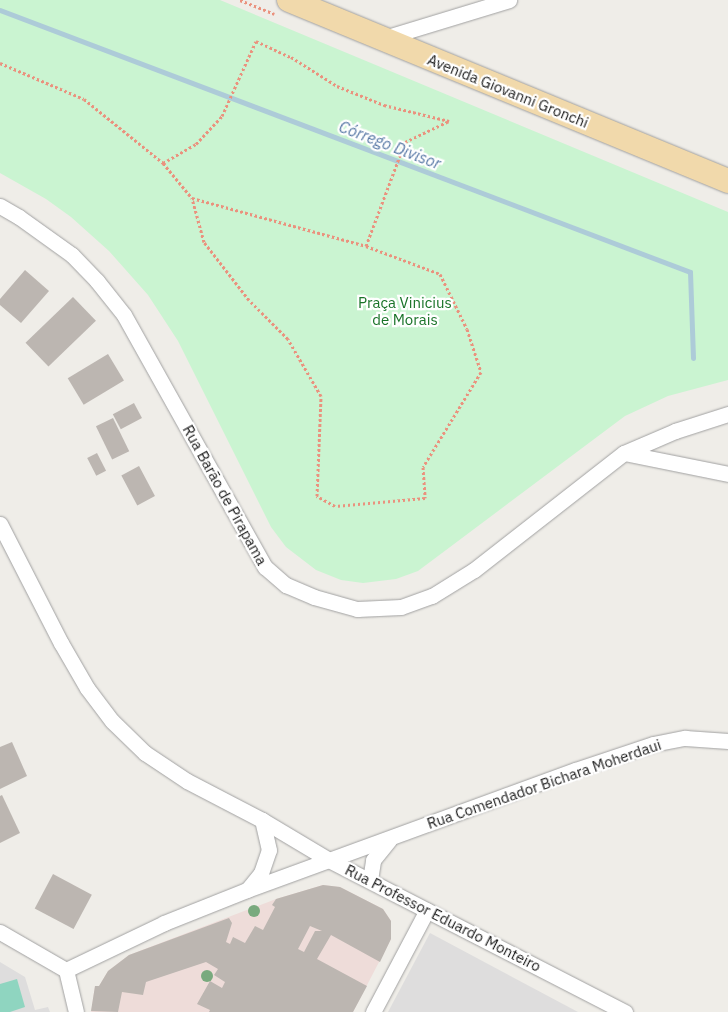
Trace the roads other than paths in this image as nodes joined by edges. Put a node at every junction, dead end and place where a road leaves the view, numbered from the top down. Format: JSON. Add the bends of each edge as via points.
{"nodes":[{"id":1,"x":289,"y":0,"type":"edge"},
{"id":2,"x":509,"y":0,"type":"edge"},
{"id":3,"x":381,"y":40,"type":"junction"},
{"id":4,"x":728,"y":181,"type":"edge"},
{"id":5,"x":0,"y":206,"type":"edge"},
{"id":6,"x":728,"y":414,"type":"edge"},
{"id":7,"x":624,"y":453,"type":"junction"},
{"id":8,"x":728,"y":474,"type":"edge"},
{"id":9,"x":0,"y":524,"type":"edge"},
{"id":10,"x":728,"y":741,"type":"edge"},
{"id":11,"x":262,"y":820,"type":"junction"},
{"id":12,"x":391,"y":837,"type":"junction"},
{"id":13,"x":329,"y":860,"type":"junction"},
{"id":14,"x":370,"y":880,"type":"junction"},
{"id":15,"x":247,"y":890,"type":"junction"},
{"id":16,"x":427,"y":910,"type":"junction"},
{"id":17,"x":0,"y":932,"type":"edge"},
{"id":18,"x":66,"y":970,"type":"junction"},
{"id":19,"x":76,"y":1012,"type":"edge"},
{"id":20,"x":373,"y":1012,"type":"edge"},
{"id":21,"x":626,"y":1012,"type":"edge"}],
"edges":[{"from":1,"to":3,"type":"main road","name":"Avenida Giovanni Gronchi"},
{"from":2,"to":3,"type":"street"},
{"from":3,"to":4,"type":"main road","name":"Avenida Giovanni Gronchi"},
{"from":5,"to":7,"type":"street","name":"Rua Barão de Pirapama","via":[[72,255],[98,281],[124,315],[264,567],[286,585],[314,597],[357,609],[401,607],[432,596],[474,570]]},
{"from":6,"to":7,"type":"street","name":"Rua Barão de Pirapama","via":[[675,431]]},
{"from":7,"to":8,"type":"street"},
{"from":9,"to":11,"type":"street","name":"Rua Professor Eduardo Monteiro","via":[[60,643],[112,722],[145,753],[186,781]]},
{"from":10,"to":12,"type":"street","name":"Rua Comendador Bichara Moherdaui","via":[[685,738],[653,744]]},
{"from":11,"to":13,"type":"street","name":"Rua Professor Eduardo Monteiro"},
{"from":11,"to":15,"type":"street","via":[[269,850],[262,873]]},
{"from":12,"to":13,"type":"street","name":"Rua Comendador Bichara Moherdaui"},
{"from":12,"to":14,"type":"street","via":[[373,860]]},
{"from":13,"to":14,"type":"street","name":"Rua Professor Eduardo Monteiro"},
{"from":13,"to":15,"type":"street","name":"Rua Comendador Bichara Moherdaui"},
{"from":14,"to":16,"type":"street","name":"Rua Professor Eduardo Monteiro"},
{"from":15,"to":18,"type":"street","name":"Rua Comendador Bichara Moherdaui","via":[[164,923]]},
{"from":16,"to":20,"type":"street"},
{"from":16,"to":21,"type":"street","name":"Rua Professor Eduardo Monteiro"},
{"from":17,"to":18,"type":"street"},
{"from":18,"to":19,"type":"street"}]}
